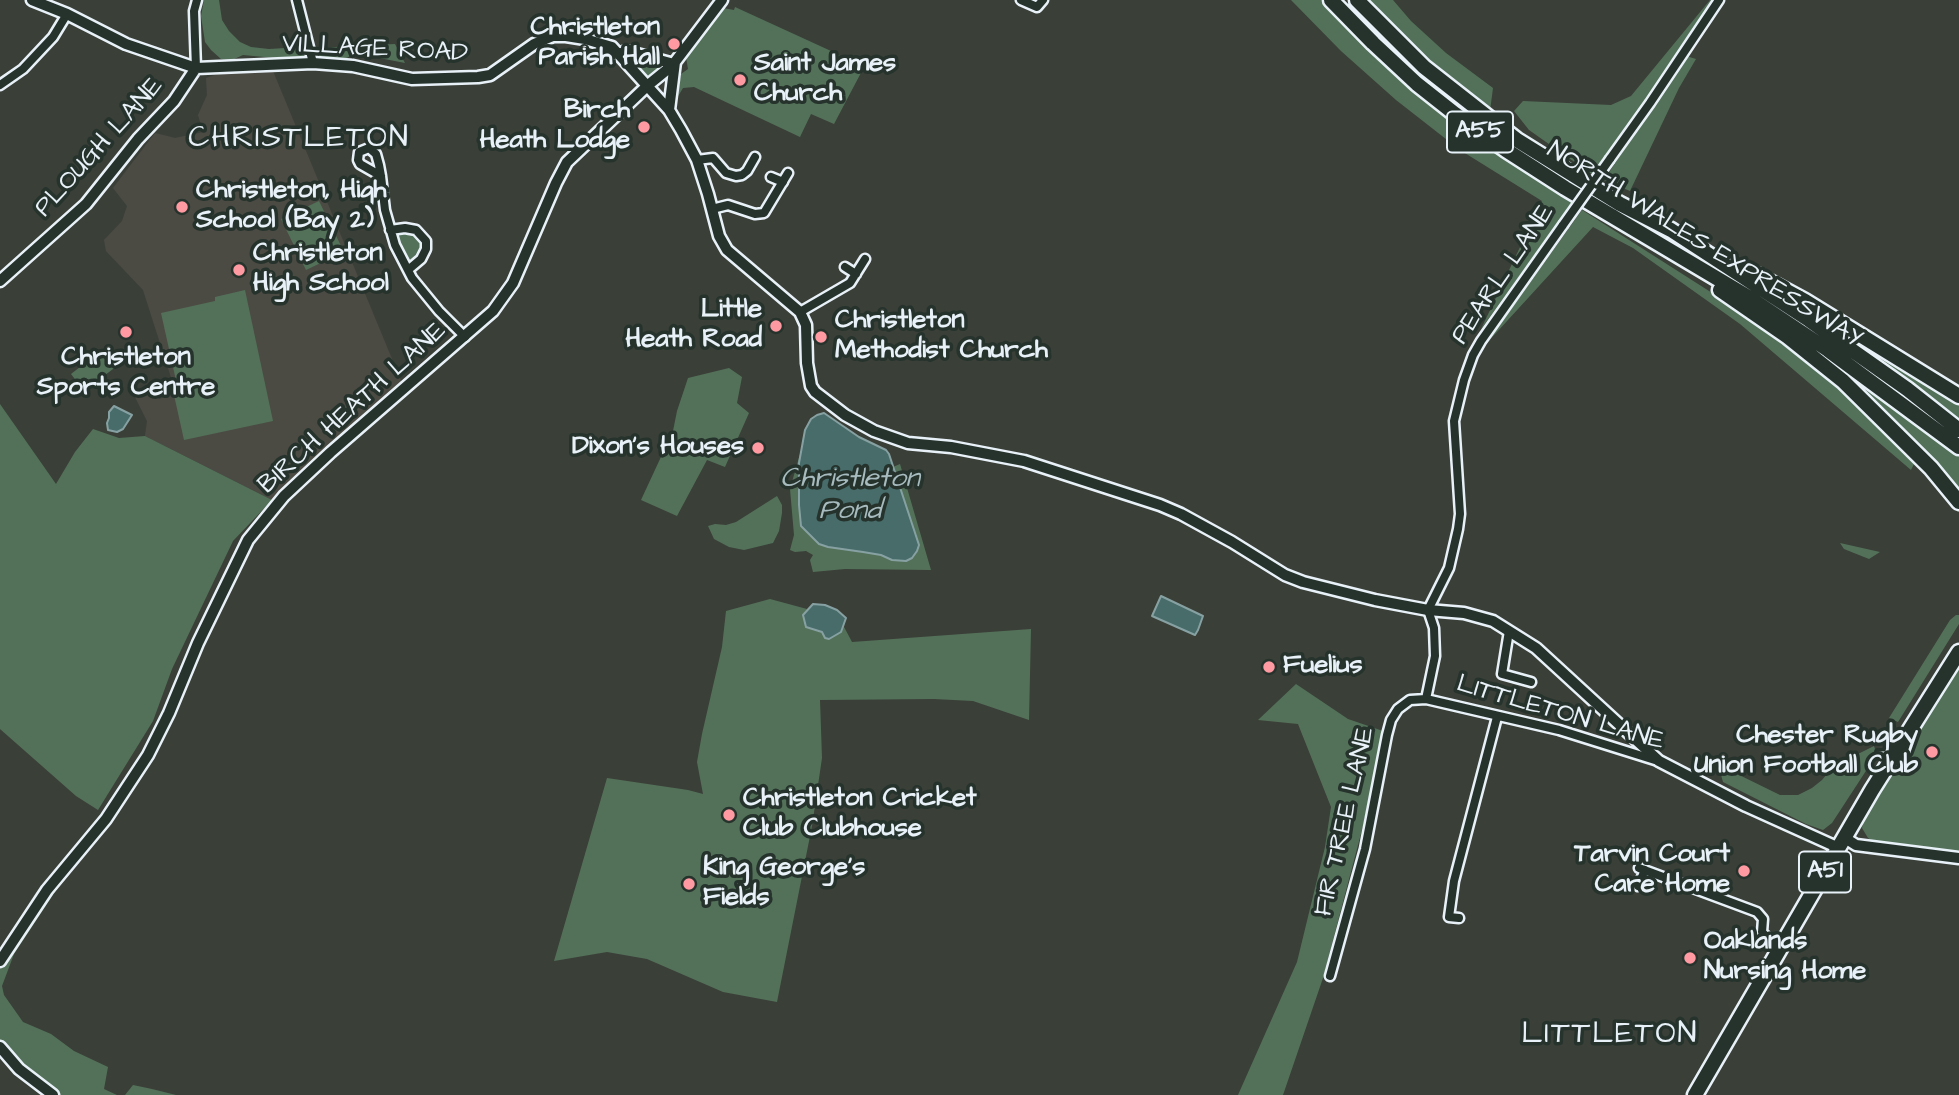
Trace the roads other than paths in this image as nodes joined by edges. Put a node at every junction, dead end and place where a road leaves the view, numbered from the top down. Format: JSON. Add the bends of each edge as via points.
{"nodes":[{"id":1,"x":32,"y":0,"type":"edge"},
{"id":2,"x":197,"y":0,"type":"edge"},
{"id":3,"x":297,"y":0,"type":"edge"},
{"id":4,"x":722,"y":0,"type":"edge"},
{"id":5,"x":1021,"y":0,"type":"edge"},
{"id":6,"x":1043,"y":0,"type":"edge"},
{"id":7,"x":1331,"y":0,"type":"edge"},
{"id":8,"x":1357,"y":0,"type":"edge"},
{"id":9,"x":1719,"y":0,"type":"edge"},
{"id":10,"x":67,"y":15,"type":"junction"},
{"id":11,"x":619,"y":54,"type":"junction"},
{"id":12,"x":313,"y":63,"type":"junction"},
{"id":13,"x":674,"y":63,"type":"junction"},
{"id":14,"x":196,"y":68,"type":"junction"},
{"id":15,"x":0,"y":85,"type":"edge"},
{"id":16,"x":647,"y":86,"type":"junction"},
{"id":17,"x":669,"y":110,"type":"junction"},
{"id":18,"x":754,"y":158,"type":"dead end"},
{"id":19,"x":697,"y":160,"type":"junction"},
{"id":20,"x":788,"y":173,"type":"dead end"},
{"id":21,"x":381,"y":176,"type":"dead end"},
{"id":22,"x":771,"y":177,"type":"dead end"},
{"id":23,"x":783,"y":182,"type":"junction"},
{"id":24,"x":712,"y":209,"type":"junction"},
{"id":25,"x":390,"y":230,"type":"junction"},
{"id":26,"x":1671,"y":230,"type":"junction"},
{"id":27,"x":1649,"y":238,"type":"junction"},
{"id":28,"x":865,"y":259,"type":"dead end"},
{"id":29,"x":845,"y":267,"type":"dead end"},
{"id":30,"x":408,"y":270,"type":"junction"},
{"id":31,"x":856,"y":274,"type":"junction"},
{"id":32,"x":0,"y":281,"type":"edge"},
{"id":33,"x":800,"y":312,"type":"junction"},
{"id":34,"x":465,"y":337,"type":"junction"},
{"id":35,"x":1959,"y":396,"type":"edge"},
{"id":36,"x":1959,"y":430,"type":"edge"},
{"id":37,"x":1959,"y":447,"type":"edge"},
{"id":38,"x":1959,"y":502,"type":"edge"},
{"id":39,"x":1428,"y":610,"type":"junction"},
{"id":40,"x":1509,"y":631,"type":"junction"},
{"id":41,"x":1959,"y":652,"type":"edge"},
{"id":42,"x":1531,"y":682,"type":"dead end"},
{"id":43,"x":1426,"y":699,"type":"junction"},
{"id":44,"x":1497,"y":716,"type":"junction"},
{"id":45,"x":1659,"y":761,"type":"junction"},
{"id":46,"x":1842,"y":843,"type":"junction"},
{"id":47,"x":1959,"y":858,"type":"edge"},
{"id":48,"x":1638,"y":886,"type":"dead end"},
{"id":49,"x":1459,"y":918,"type":"dead end"},
{"id":50,"x":1782,"y":946,"type":"junction"},
{"id":51,"x":0,"y":961,"type":"edge"},
{"id":52,"x":1330,"y":976,"type":"dead end"},
{"id":53,"x":0,"y":1046,"type":"edge"},
{"id":54,"x":53,"y":1095,"type":"edge"},
{"id":55,"x":1695,"y":1095,"type":"edge"}],
"edges":[{"from":1,"to":10,"type":"street"},
{"from":2,"to":14,"type":"street"},
{"from":3,"to":12,"type":"street"},
{"from":4,"to":13,"type":"street","name":"BIRCH HEATH LANE"},
{"from":5,"to":6,"type":"street","via":[[1037,7]]},
{"from":7,"to":27,"type":"highway","name":"NORTH WALES EXPRESSWAY","number":"A55","via":[[1399,68],[1454,114]]},
{"from":8,"to":26,"type":"highway","name":"NORTH WALES EXPRESSWAY","number":"A55","via":[[1424,67],[1517,140]]},
{"from":9,"to":39,"type":"street","name":"PEARL LANE","bridge":true,"via":[[1473,355],[1454,421],[1458,528],[1449,568]]},
{"from":10,"to":14,"type":"street","via":[[126,44]]},
{"from":10,"to":15,"type":"street","via":[[54,37]]},
{"from":11,"to":12,"type":"street","name":"VILLAGE ROAD","via":[[612,47],[585,39],[558,36],[534,44],[490,75],[478,77],[412,79]]},
{"from":11,"to":13,"type":"street","via":[[626,51]]},
{"from":11,"to":16,"type":"street","name":"VILLAGE ROAD"},
{"from":12,"to":14,"type":"street","name":"VILLAGE ROAD"},
{"from":13,"to":16,"type":"street","name":"BIRCH HEATH LANE"},
{"from":13,"to":17,"type":"street"},
{"from":14,"to":32,"type":"street","name":"PLOUGH LANE","via":[[174,101],[86,204]]},
{"from":16,"to":17,"type":"street"},
{"from":16,"to":34,"type":"street","name":"BIRCH HEATH LANE","via":[[567,162],[513,283],[493,311]]},
{"from":17,"to":19,"type":"street"},
{"from":18,"to":19,"type":"street","via":[[747,171],[736,176],[726,173],[713,158]]},
{"from":19,"to":24,"type":"street"},
{"from":20,"to":23,"type":"street"},
{"from":21,"to":25,"type":"street"},
{"from":22,"to":23,"type":"street"},
{"from":23,"to":24,"type":"street","via":[[764,213],[728,205]]},
{"from":24,"to":33,"type":"street","via":[[727,250]]},
{"from":25,"to":30,"type":"street"},
{"from":25,"to":30,"type":"street","via":[[416,230],[426,241],[421,259]]},
{"from":26,"to":35,"type":"highway","via":[[1805,301]]},
{"from":26,"to":36,"type":"highway","name":"NORTH WALES EXPRESSWAY","number":"A55","via":[[1809,320]]},
{"from":27,"to":37,"type":"highway","name":"NORTH WALES EXPRESSWAY","number":"A55","via":[[1829,350]]},
{"from":27,"to":38,"type":"highway","via":[[1843,381]]},
{"from":28,"to":31,"type":"street"},
{"from":29,"to":31,"type":"street"},
{"from":30,"to":34,"type":"street"},
{"from":31,"to":33,"type":"street","via":[[850,283]]},
{"from":33,"to":39,"type":"street","via":[[806,325],[811,386],[845,415],[874,431],[908,443],[1024,461],[1110,488],[1181,514],[1296,579]]},
{"from":34,"to":51,"type":"street","name":"BIRCH HEATH LANE","via":[[331,452],[284,496],[248,540],[148,755],[107,819],[47,890]]},
{"from":39,"to":40,"type":"street","via":[[1493,621]]},
{"from":39,"to":43,"type":"street","name":"LITTLETON LANE","via":[[1435,656]]},
{"from":40,"to":42,"type":"street","via":[[1502,674]]},
{"from":40,"to":45,"type":"street","via":[[1536,648]]},
{"from":41,"to":46,"type":"highway","number":"A51"},
{"from":43,"to":44,"type":"street","name":"LITTLETON LANE"},
{"from":43,"to":52,"type":"street","name":"FIR TREE LANE","via":[[1410,700],[1391,720],[1365,849]]},
{"from":44,"to":45,"type":"street","name":"LITTLETON LANE"},
{"from":44,"to":49,"type":"street","via":[[1445,916]]},
{"from":45,"to":46,"type":"street","name":"LITTLETON LANE","via":[[1746,806]]},
{"from":46,"to":47,"type":"street","name":"LITTLETON LANE"},
{"from":46,"to":50,"type":"highway","number":"A51"},
{"from":48,"to":50,"type":"street","via":[[1642,869],[1757,912],[1763,919],[1762,932]]},
{"from":50,"to":55,"type":"highway","number":"A51"},
{"from":53,"to":54,"type":"street","via":[[19,1069]]}]}
